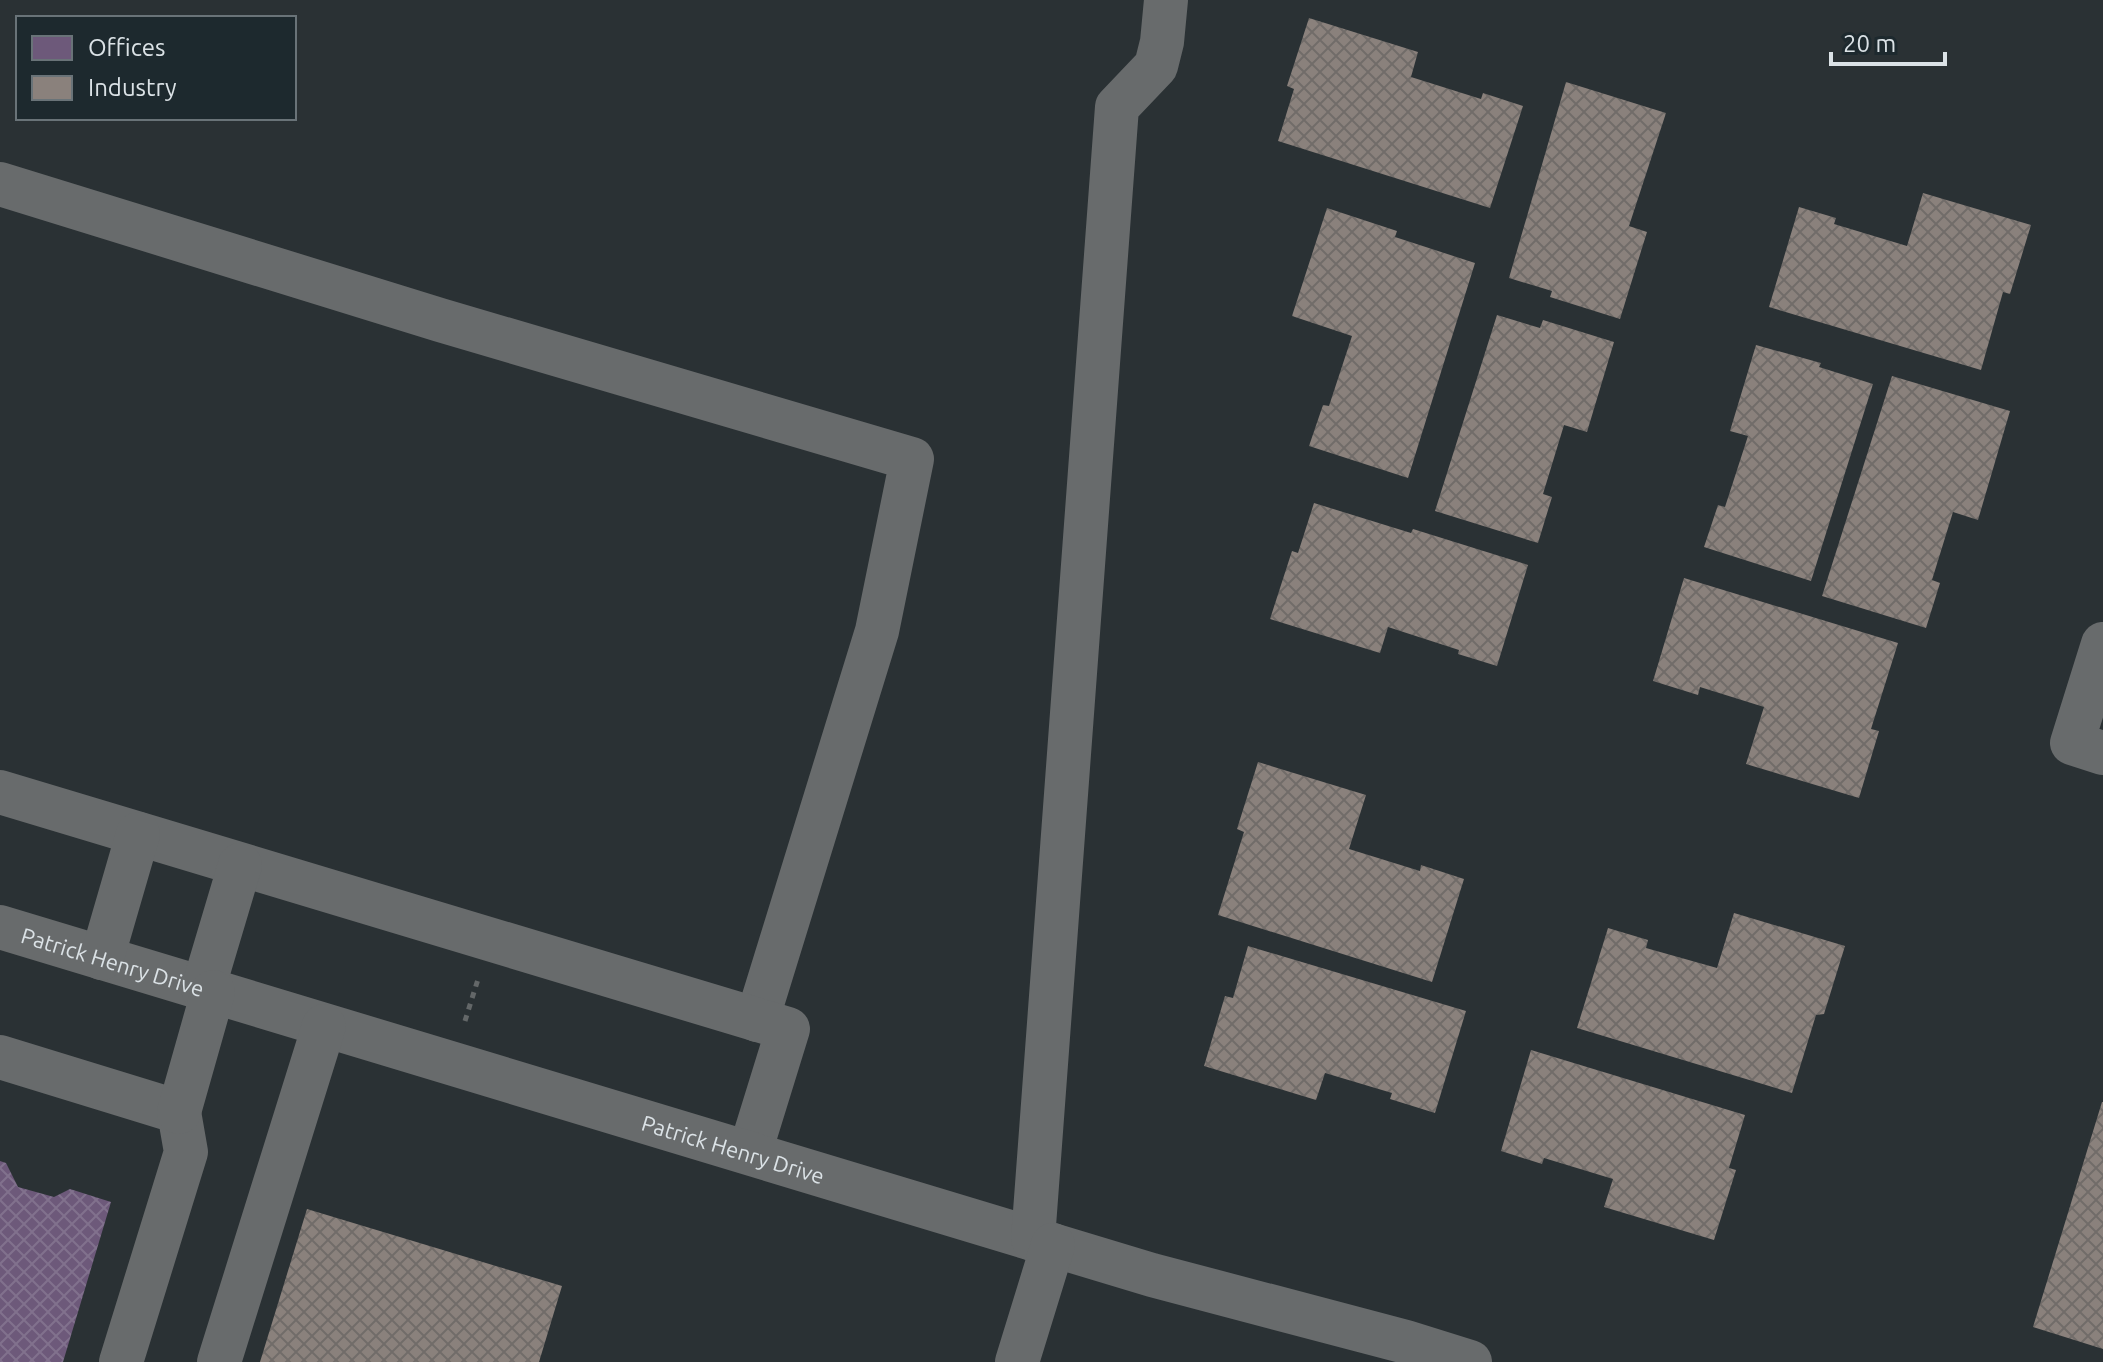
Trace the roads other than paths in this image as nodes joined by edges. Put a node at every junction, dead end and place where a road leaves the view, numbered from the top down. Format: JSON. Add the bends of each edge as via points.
{"nodes":[{"id":1,"x":1166,"y":0,"type":"edge"},
{"id":2,"x":0,"y":184,"type":"edge"},
{"id":3,"x":2103,"y":644,"type":"edge"},
{"id":4,"x":2103,"y":753,"type":"edge"},
{"id":5,"x":0,"y":792,"type":"edge"},
{"id":6,"x":138,"y":834,"type":"junction"},
{"id":7,"x":240,"y":865,"type":"junction"},
{"id":8,"x":0,"y":927,"type":"edge"},
{"id":9,"x":102,"y":958,"type":"junction"},
{"id":10,"x":208,"y":991,"type":"junction"},
{"id":11,"x":757,"y":1020,"type":"junction"},
{"id":12,"x":324,"y":1026,"type":"junction"},
{"id":13,"x":0,"y":1057,"type":"edge"},
{"id":14,"x":179,"y":1112,"type":"junction"},
{"id":15,"x":750,"y":1152,"type":"junction"},
{"id":16,"x":1043,"y":1242,"type":"junction"},
{"id":17,"x":121,"y":1362,"type":"edge"},
{"id":18,"x":219,"y":1362,"type":"edge"},
{"id":19,"x":1017,"y":1362,"type":"edge"},
{"id":20,"x":1470,"y":1362,"type":"edge"}],
"edges":[{"from":1,"to":16,"type":"street","via":[[1156,66],[1117,107]]},
{"from":2,"to":11,"type":"street","via":[[912,459],[877,631]]},
{"from":3,"to":4,"type":"street","via":[[2072,743]]},
{"from":5,"to":6,"type":"street"},
{"from":6,"to":7,"type":"street"},
{"from":6,"to":9,"type":"street"},
{"from":7,"to":10,"type":"street"},
{"from":7,"to":11,"type":"street"},
{"from":8,"to":9,"type":"street","name":"Patrick Henry Drive"},
{"from":9,"to":10,"type":"street","name":"Patrick Henry Drive"},
{"from":10,"to":12,"type":"street","name":"Patrick Henry Drive"},
{"from":10,"to":14,"type":"street"},
{"from":11,"to":15,"type":"street","via":[[788,1029]]},
{"from":12,"to":15,"type":"street","name":"Patrick Henry Drive"},
{"from":12,"to":18,"type":"street"},
{"from":13,"to":14,"type":"street"},
{"from":14,"to":17,"type":"street","via":[[186,1152]]},
{"from":15,"to":16,"type":"street","name":"Patrick Henry Drive"},
{"from":16,"to":19,"type":"street"},
{"from":16,"to":20,"type":"street","name":"Patrick Henry Drive"}]}
